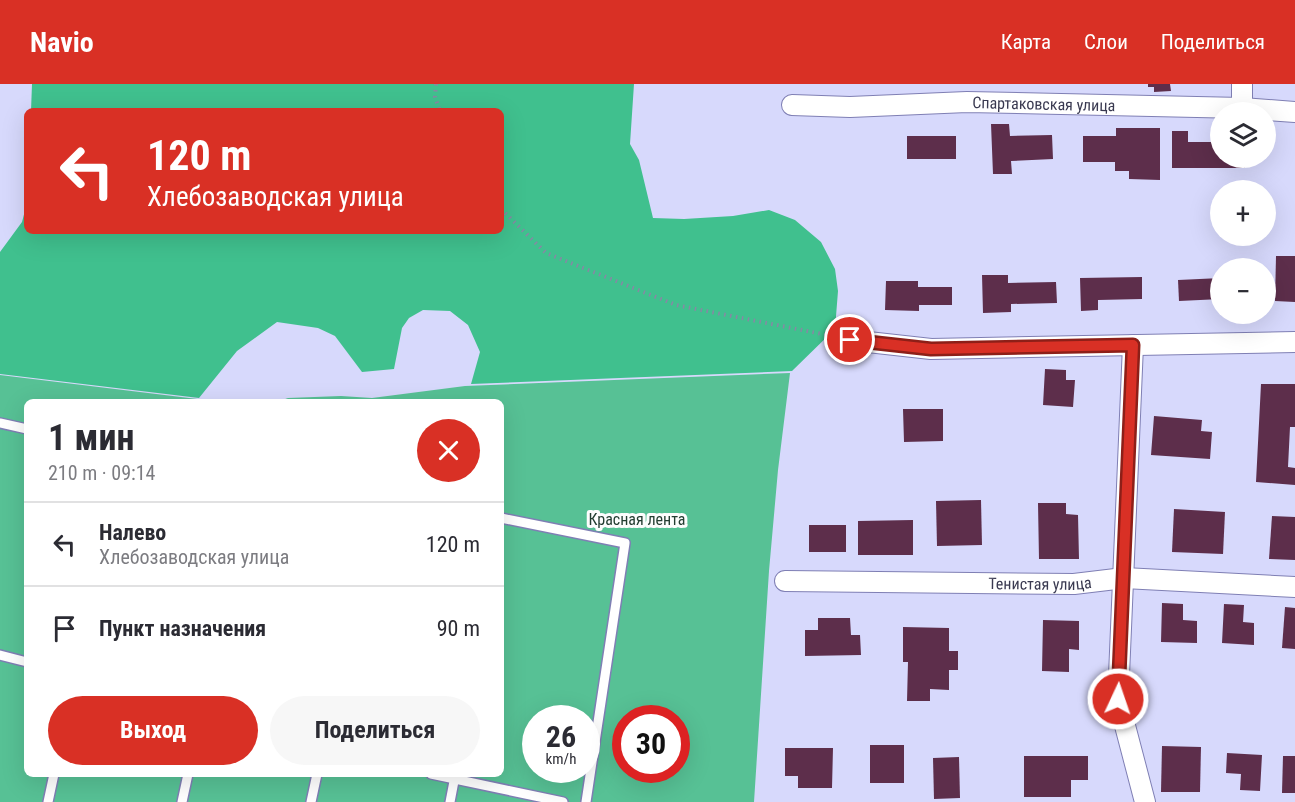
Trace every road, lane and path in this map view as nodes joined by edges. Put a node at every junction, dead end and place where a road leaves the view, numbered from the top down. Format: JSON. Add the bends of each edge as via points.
{"nodes":[{"id":1,"x":436,"y":84,"type":"edge"},
{"id":2,"x":1242,"y":84,"type":"edge"},
{"id":3,"x":1242,"y":102,"type":"edge"},
{"id":4,"x":792,"y":105,"type":"dead end"},
{"id":5,"x":1210,"y":107,"type":"edge"},
{"id":6,"x":440,"y":108,"type":"edge"},
{"id":7,"x":1276,"y":111,"type":"edge"},
{"id":8,"x":1295,"y":112,"type":"edge"},
{"id":9,"x":504,"y":212,"type":"edge"},
{"id":10,"x":850,"y":340,"type":"joint"},
{"id":11,"x":1295,"y":342,"type":"edge"},
{"id":12,"x":1133,"y":345,"type":"junction"},
{"id":13,"x":0,"y":423,"type":"edge"},
{"id":14,"x":24,"y":428,"type":"edge"},
{"id":15,"x":504,"y":519,"type":"edge"},
{"id":16,"x":1124,"y":578,"type":"junction"},
{"id":17,"x":785,"y":580,"type":"dead end"},
{"id":18,"x":1295,"y":587,"type":"edge"},
{"id":19,"x":0,"y":655,"type":"edge"},
{"id":20,"x":24,"y":661,"type":"edge"},
{"id":21,"x":53,"y":777,"type":"edge"},
{"id":22,"x":187,"y":777,"type":"edge"},
{"id":23,"x":315,"y":777,"type":"edge"},
{"id":24,"x":455,"y":777,"type":"edge"},
{"id":25,"x":48,"y":802,"type":"edge"},
{"id":26,"x":182,"y":802,"type":"edge"},
{"id":27,"x":311,"y":802,"type":"edge"},
{"id":28,"x":450,"y":802,"type":"edge"},
{"id":29,"x":563,"y":802,"type":"edge"},
{"id":30,"x":586,"y":802,"type":"edge"},
{"id":31,"x":1146,"y":802,"type":"edge"}],
"edges":[{"from":1,"to":6,"type":"path"},
{"from":2,"to":3,"type":"street"},
{"from":4,"to":5,"type":"street","name":"Спартаковская улица","via":[[967,102]]},
{"from":7,"to":8,"type":"street","name":"Спартаковская улица"},
{"from":9,"to":10,"type":"path","via":[[546,253],[676,305]]},
{"from":10,"to":12,"type":"street","via":[[931,349]]},
{"from":11,"to":12,"type":"street"},
{"from":12,"to":16,"type":"street"},
{"from":13,"to":14,"type":"lane"},
{"from":15,"to":30,"type":"lane","via":[[625,543]]},
{"from":16,"to":17,"type":"street","name":"Тенистая улица","via":[[1074,584]]},
{"from":16,"to":18,"type":"street","name":"Тенистая улица"},
{"from":16,"to":31,"type":"street","via":[[1118,699]]},
{"from":19,"to":20,"type":"lane"},
{"from":21,"to":25,"type":"lane"},
{"from":22,"to":26,"type":"lane"},
{"from":23,"to":27,"type":"lane"},
{"from":24,"to":28,"type":"lane"},
{"from":24,"to":29,"type":"lane"}]}
